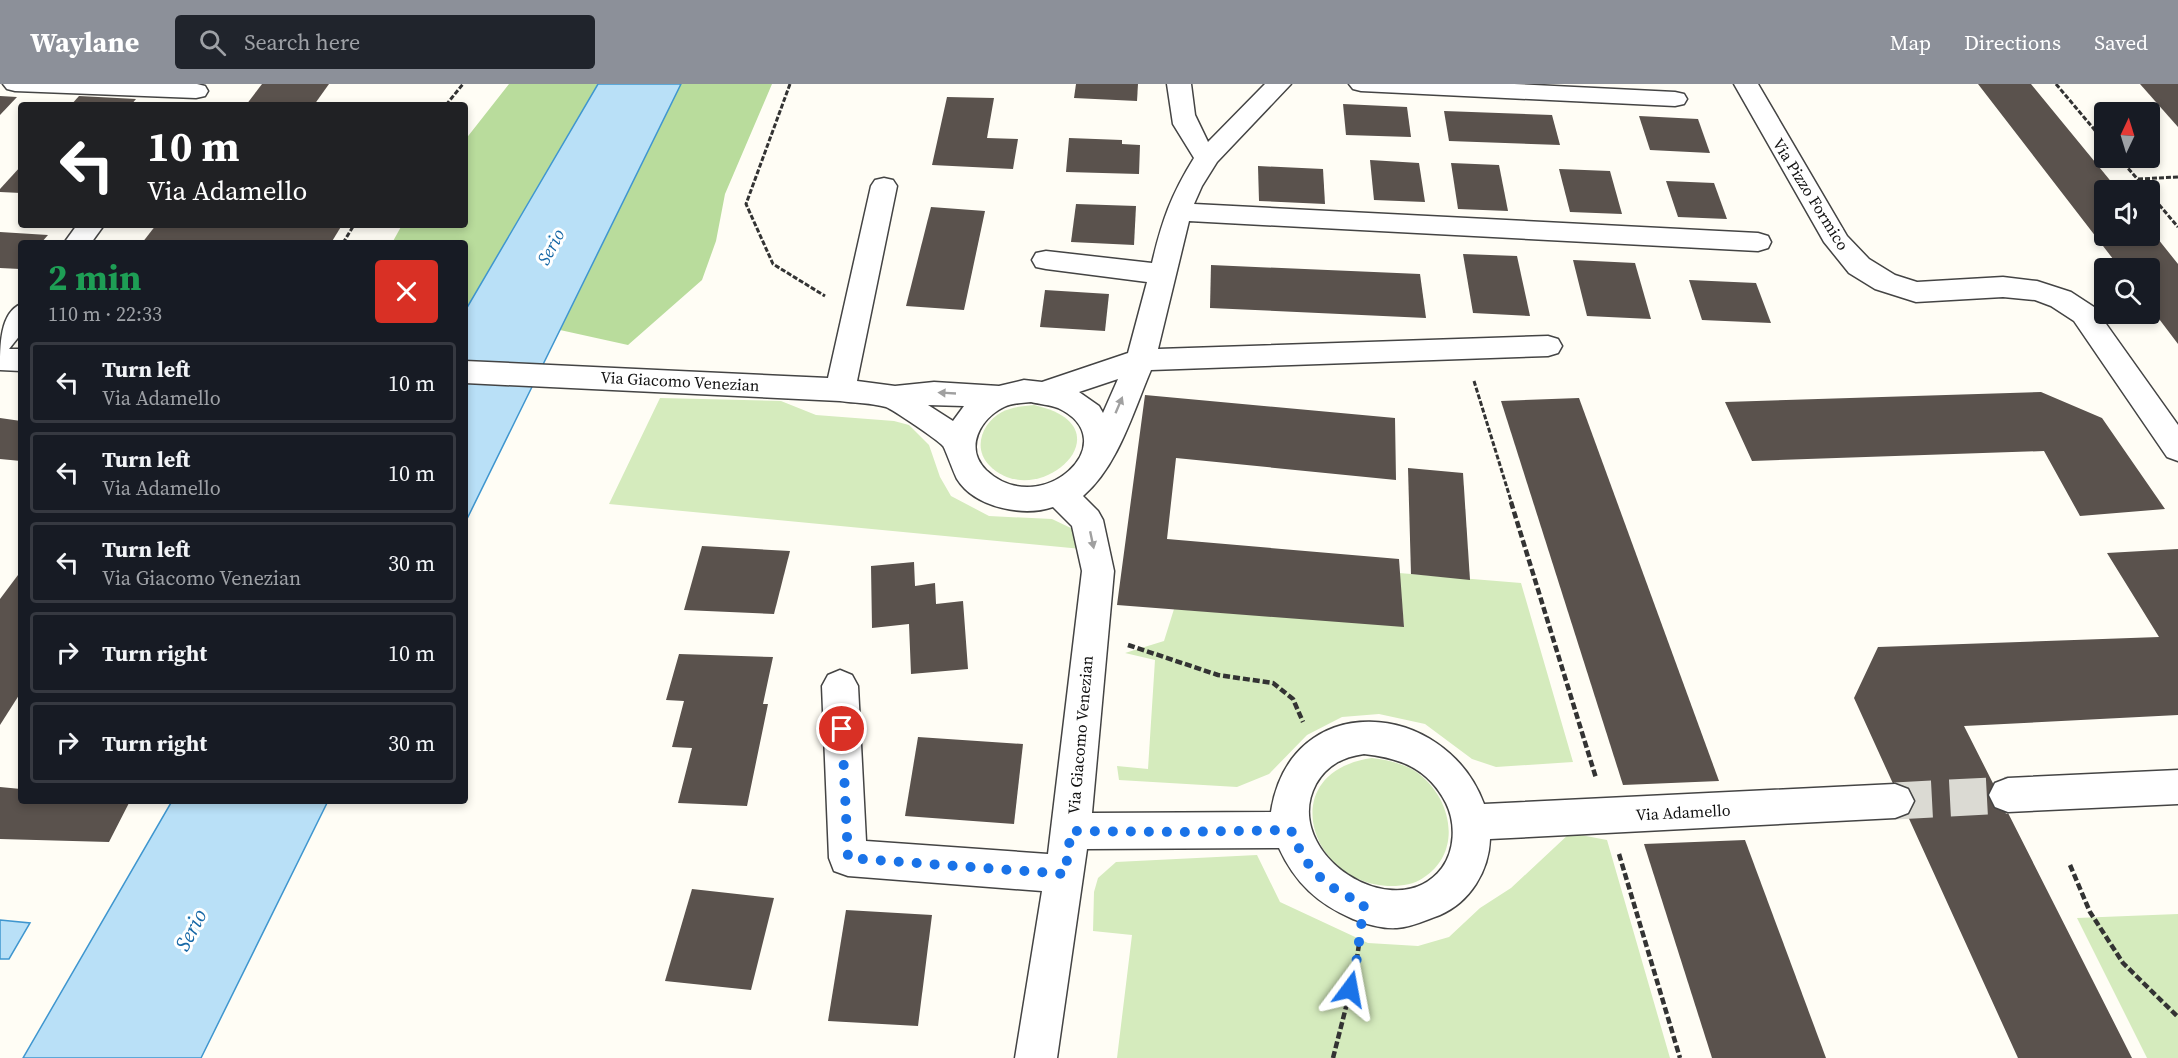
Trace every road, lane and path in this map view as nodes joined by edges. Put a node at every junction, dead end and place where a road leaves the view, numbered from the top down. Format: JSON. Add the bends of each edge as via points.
{"nodes":[{"id":1,"x":15,"y":84,"type":"edge"},
{"id":2,"x":463,"y":84,"type":"edge"},
{"id":3,"x":790,"y":84,"type":"edge"},
{"id":4,"x":1179,"y":84,"type":"edge"},
{"id":5,"x":1279,"y":84,"type":"edge"},
{"id":6,"x":1361,"y":84,"type":"edge"},
{"id":7,"x":1746,"y":84,"type":"edge"},
{"id":8,"x":2056,"y":84,"type":"edge"},
{"id":9,"x":195,"y":93,"type":"edge"},
{"id":10,"x":1675,"y":99,"type":"dead end"},
{"id":11,"x":448,"y":102,"type":"edge"},
{"id":12,"x":2094,"y":129,"type":"edge"},
{"id":13,"x":1208,"y":157,"type":"junction"},
{"id":14,"x":2128,"y":168,"type":"edge"},
{"id":15,"x":2178,"y":177,"type":"edge"},
{"id":16,"x":2137,"y":179,"type":"joint"},
{"id":17,"x":884,"y":186,"type":"dead end"},
{"id":18,"x":2160,"y":206,"type":"edge"},
{"id":19,"x":1178,"y":212,"type":"junction"},
{"id":20,"x":2178,"y":227,"type":"edge"},
{"id":21,"x":89,"y":228,"type":"edge"},
{"id":22,"x":79,"y":240,"type":"edge"},
{"id":23,"x":1758,"y":242,"type":"dead end"},
{"id":24,"x":1046,"y":260,"type":"dead end"},
{"id":25,"x":1162,"y":274,"type":"junction"},
{"id":26,"x":857,"y":311,"type":"junction"},
{"id":27,"x":18,"y":318,"type":"edge"},
{"id":28,"x":0,"y":341,"type":"edge"},
{"id":29,"x":1548,"y":346,"type":"dead end"},
{"id":30,"x":1465,"y":349,"type":"junction"},
{"id":31,"x":0,"y":359,"type":"edge"},
{"id":32,"x":18,"y":360,"type":"edge"},
{"id":33,"x":1141,"y":360,"type":"junction"},
{"id":34,"x":468,"y":372,"type":"edge"},
{"id":35,"x":840,"y":390,"type":"junction"},
{"id":36,"x":1047,"y":392,"type":"junction"},
{"id":37,"x":1000,"y":396,"type":"junction"},
{"id":38,"x":895,"y":397,"type":"junction"},
{"id":39,"x":959,"y":441,"type":"junction"},
{"id":40,"x":2178,"y":449,"type":"edge"},
{"id":41,"x":1100,"y":452,"type":"junction"},
{"id":42,"x":1060,"y":494,"type":"junction"},
{"id":43,"x":1090,"y":633,"type":"junction"},
{"id":44,"x":840,"y":686,"type":"dead end"},
{"id":45,"x":1314,"y":756,"type":"junction"},
{"id":46,"x":2178,"y":787,"type":"edge"},
{"id":47,"x":2008,"y":795,"type":"tunnel mouth"},
{"id":48,"x":1895,"y":801,"type":"tunnel mouth"},
{"id":49,"x":1607,"y":816,"type":"junction"},
{"id":50,"x":1471,"y":822,"type":"junction"},
{"id":51,"x":1291,"y":830,"type":"junction"},
{"id":52,"x":1071,"y":831,"type":"junction"},
{"id":53,"x":2070,"y":864,"type":"dead end"},
{"id":54,"x":1065,"y":874,"type":"junction"},
{"id":55,"x":1364,"y":904,"type":"junction"},
{"id":56,"x":2178,"y":1017,"type":"edge"},
{"id":57,"x":1036,"y":1058,"type":"edge"},
{"id":58,"x":1333,"y":1058,"type":"edge"},
{"id":59,"x":1680,"y":1058,"type":"edge"}],
"edges":[{"from":1,"to":9,"type":"street"},
{"from":2,"to":11,"type":"path"},
{"from":3,"to":26,"type":"path","via":[[746,204],[773,264],[822,295]]},
{"from":4,"to":13,"type":"street","via":[[1182,118],[1191,139]]},
{"from":5,"to":13,"type":"street"},
{"from":6,"to":10,"type":"street"},
{"from":7,"to":40,"type":"street","name":"Via Pizzo Formico","via":[[1837,242],[1859,267],[1886,282],[1917,292],[2003,287],[2061,299],[2084,314]]},
{"from":8,"to":12,"type":"path"},
{"from":13,"to":19,"type":"street"},
{"from":14,"to":16,"type":"path"},
{"from":15,"to":16,"type":"path"},
{"from":17,"to":26,"type":"street"},
{"from":18,"to":20,"type":"path"},
{"from":19,"to":23,"type":"street"},
{"from":19,"to":25,"type":"street"},
{"from":21,"to":22,"type":"street"},
{"from":24,"to":25,"type":"street"},
{"from":25,"to":33,"type":"street"},
{"from":26,"to":35,"type":"street"},
{"from":27,"to":28,"type":"street"},
{"from":29,"to":30,"type":"street","name":"Via Giacomo Venezian"},
{"from":30,"to":33,"type":"street","name":"Via Giacomo Venezian"},
{"from":30,"to":49,"type":"path"},
{"from":31,"to":32,"type":"street"},
{"from":33,"to":36,"type":"street","name":"Via Giacomo Venezian"},
{"from":41,"to":33,"type":"street","one_way":true},
{"from":34,"to":35,"type":"street","name":"Via Giacomo Venezian"},
{"from":35,"to":38,"type":"street","name":"Via Giacomo Venezian"},
{"from":36,"to":37,"type":"street","name":"Via Giacomo Venezian"},
{"from":36,"to":41,"type":"street","name":"Via Giacomo Venezian","via":[[1082,407],[1094,420],[1100,435]]},
{"from":37,"to":38,"type":"street","name":"Via Giacomo Venezian","one_way":true,"via":[[934,393]]},
{"from":37,"to":39,"type":"street","name":"Via Giacomo Venezian","via":[[980,407],[966,422]]},
{"from":38,"to":39,"type":"street","name":"Via Giacomo Venezian"},
{"from":39,"to":42,"type":"street","via":[[961,459],[971,477],[988,490],[1011,498],[1036,499]]},
{"from":41,"to":42,"type":"street","via":[[1093,468],[1079,483]]},
{"from":42,"to":43,"type":"street","name":"Via Giacomo Venezian","one_way":true,"via":[[1088,520],[1098,571]]},
{"from":43,"to":45,"type":"path","via":[[1191,668],[1272,683],[1298,703]]},
{"from":43,"to":52,"type":"street","name":"Via Giacomo Venezian"},
{"from":44,"to":54,"type":"street","via":[[848,858]]},
{"from":45,"to":50,"type":"street","via":[[1337,743],[1364,738],[1393,741],[1421,752],[1445,771],[1463,795]]},
{"from":45,"to":51,"type":"street","via":[[1298,777],[1289,802]]},
{"from":46,"to":47,"type":"street"},
{"from":48,"to":49,"type":"street","name":"Via Adamello"},
{"from":49,"to":50,"type":"street","name":"Via Adamello"},
{"from":49,"to":59,"type":"path"},
{"from":50,"to":55,"type":"street","via":[[1471,849],[1462,873],[1445,892],[1421,904],[1393,909]]},
{"from":51,"to":52,"type":"street"},
{"from":51,"to":55,"type":"street","via":[[1300,854],[1317,876],[1338,893]]},
{"from":52,"to":54,"type":"street","name":"Via Giacomo Venezian"},
{"from":53,"to":56,"type":"path","via":[[2090,912],[2123,963]]},
{"from":54,"to":57,"type":"street","name":"Via Giacomo Venezian"},
{"from":55,"to":58,"type":"path","via":[[1355,972]]}]}
